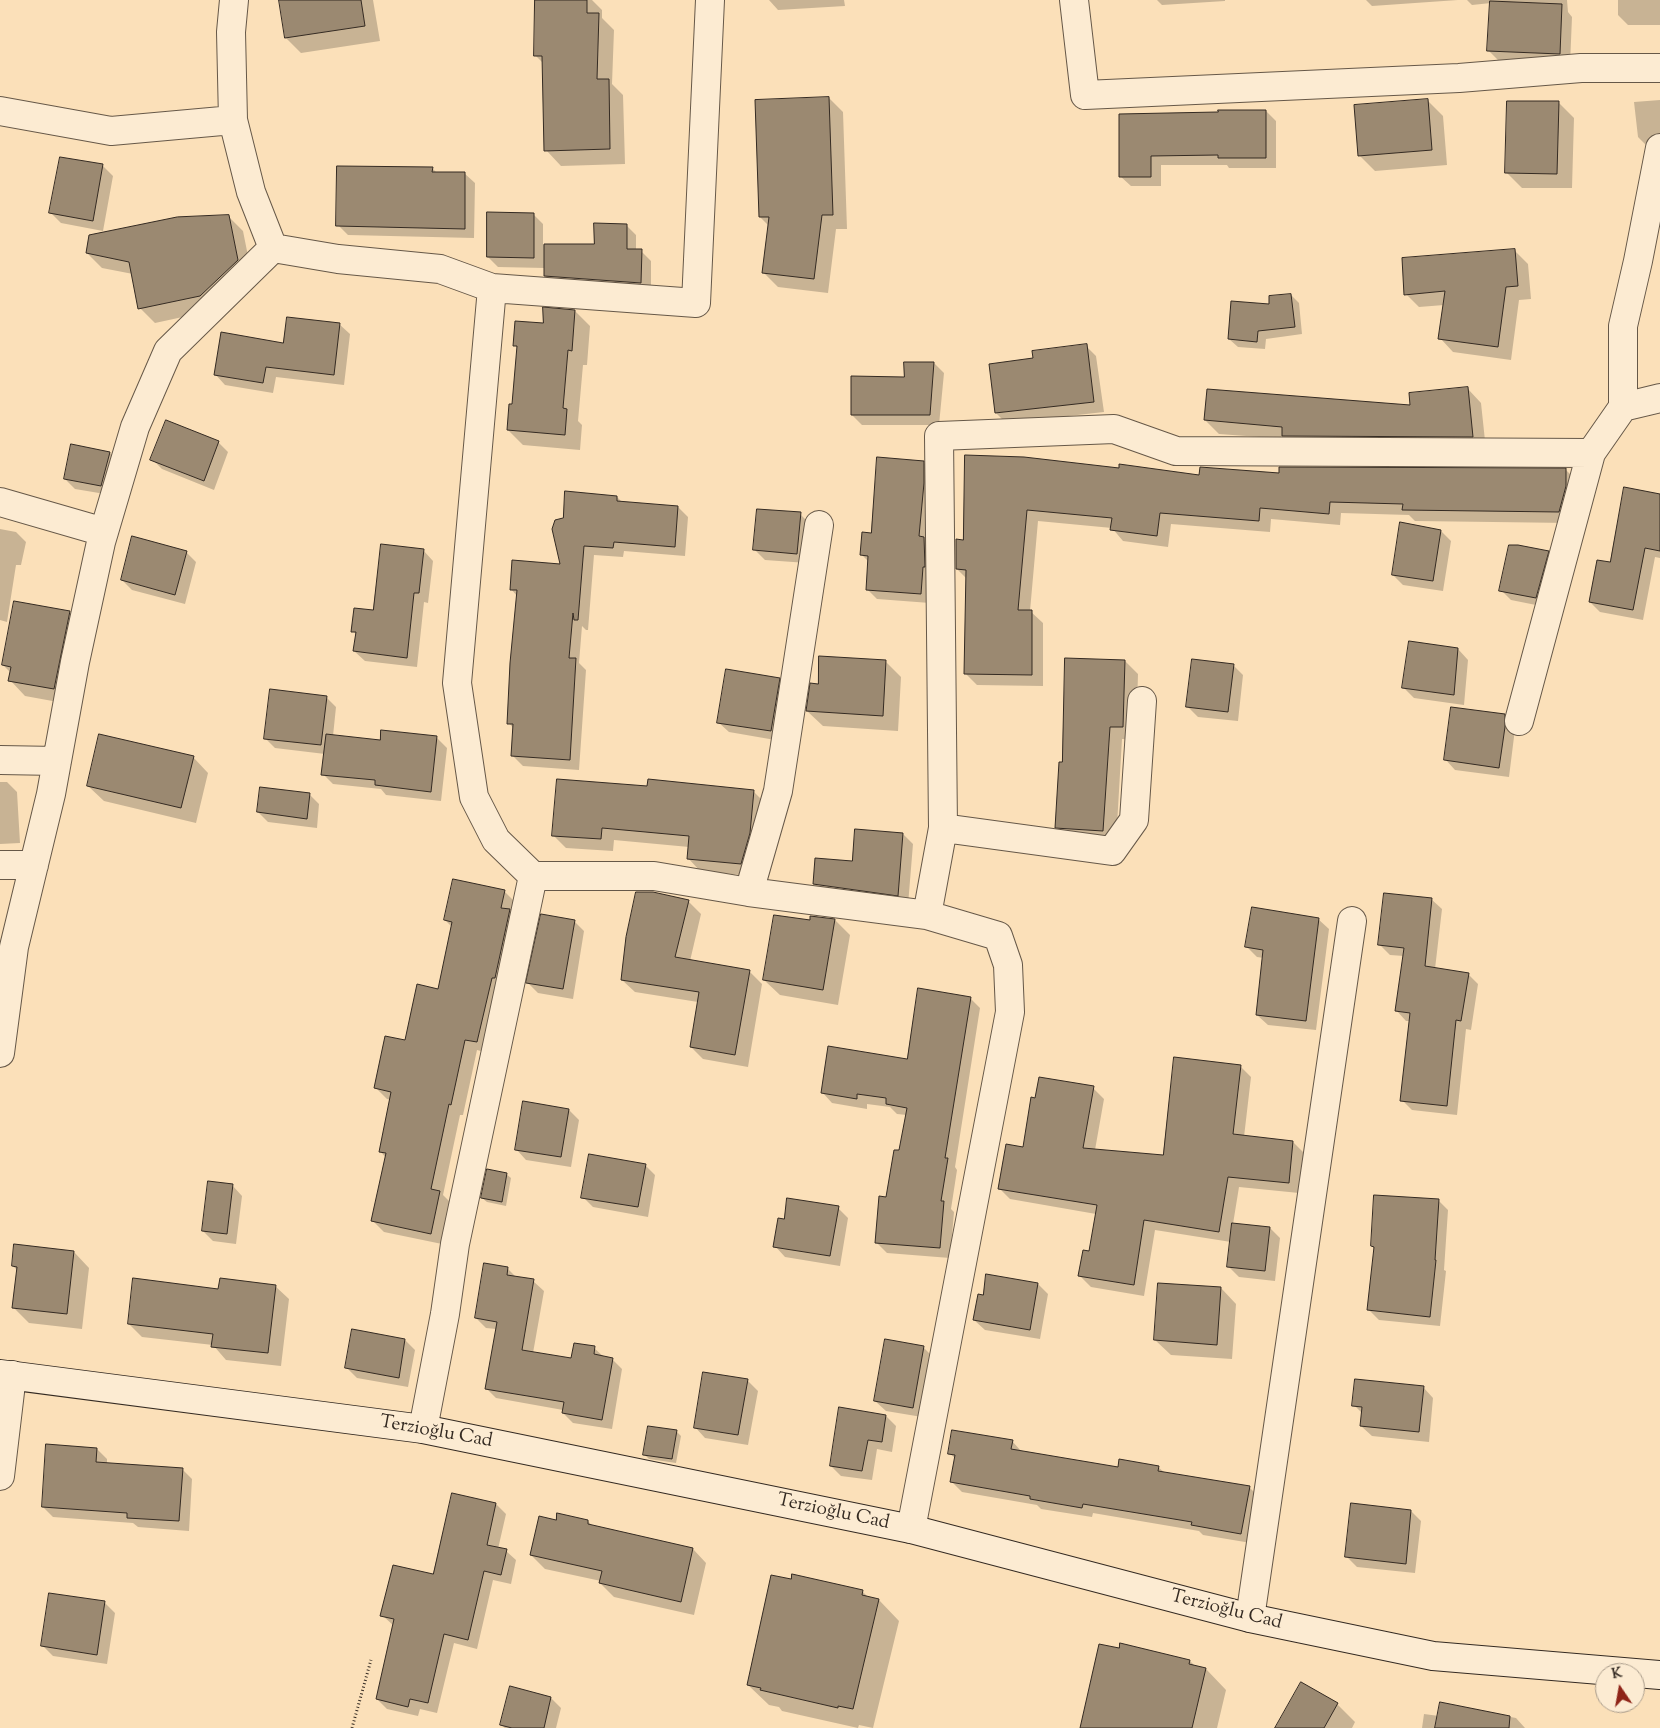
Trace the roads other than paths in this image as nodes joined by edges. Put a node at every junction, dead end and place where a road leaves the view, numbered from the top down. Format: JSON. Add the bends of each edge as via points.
{"nodes":[{"id":1,"x":234,"y":0,"type":"edge"},
{"id":2,"x":710,"y":0,"type":"edge"},
{"id":3,"x":1074,"y":0,"type":"edge"},
{"id":4,"x":1660,"y":68,"type":"edge"},
{"id":5,"x":0,"y":111,"type":"edge"},
{"id":6,"x":233,"y":120,"type":"junction"},
{"id":7,"x":1660,"y":148,"type":"edge"},
{"id":8,"x":273,"y":248,"type":"junction"},
{"id":9,"x":492,"y":288,"type":"junction"},
{"id":10,"x":1660,"y":398,"type":"edge"},
{"id":11,"x":1623,"y":407,"type":"junction"},
{"id":12,"x":1591,"y":453,"type":"junction"},
{"id":13,"x":0,"y":502,"type":"edge"},
{"id":14,"x":819,"y":525,"type":"dead end"},
{"id":15,"x":104,"y":532,"type":"junction"},
{"id":16,"x":1142,"y":701,"type":"dead end"},
{"id":17,"x":1519,"y":721,"type":"dead end"},
{"id":18,"x":0,"y":760,"type":"edge"},
{"id":19,"x":57,"y":762,"type":"junction"},
{"id":20,"x":943,"y":828,"type":"junction"},
{"id":21,"x":0,"y":865,"type":"edge"},
{"id":22,"x":34,"y":865,"type":"junction"},
{"id":23,"x":533,"y":876,"type":"junction"},
{"id":24,"x":749,"y":892,"type":"junction"},
{"id":25,"x":927,"y":915,"type":"junction"},
{"id":26,"x":1352,"y":921,"type":"dead end"},
{"id":27,"x":0,"y":1053,"type":"edge"},
{"id":28,"x":6,"y":1374,"type":"edge"},
{"id":29,"x":423,"y":1429,"type":"junction"},
{"id":30,"x":0,"y":1476,"type":"edge"},
{"id":31,"x":911,"y":1529,"type":"junction"},
{"id":32,"x":1250,"y":1618,"type":"junction"},
{"id":33,"x":1660,"y":1675,"type":"edge"}],
"edges":[{"from":1,"to":6,"type":"street","via":[[230,32]]},
{"from":2,"to":9,"type":"street","via":[[696,303]]},
{"from":3,"to":4,"type":"street","via":[[1085,94],[1459,78],[1581,68]]},
{"from":5,"to":6,"type":"street","via":[[111,131]]},
{"from":6,"to":8,"type":"street","via":[[251,192]]},
{"from":7,"to":11,"type":"street","via":[[1623,326]]},
{"from":8,"to":9,"type":"street","via":[[338,260],[440,269]]},
{"from":8,"to":15,"type":"street","via":[[168,351],[135,427]]},
{"from":9,"to":23,"type":"street","via":[[457,683],[474,797],[496,840]]},
{"from":10,"to":11,"type":"street"},
{"from":11,"to":12,"type":"street"},
{"from":12,"to":17,"type":"street"},
{"from":12,"to":20,"type":"street","via":[[1176,451],[1114,429],[939,436]]},
{"from":13,"to":15,"type":"street"},
{"from":14,"to":24,"type":"street","via":[[778,790]]},
{"from":15,"to":19,"type":"street","via":[[74,662]]},
{"from":16,"to":20,"type":"street","via":[[1134,820],[1112,851]]},
{"from":18,"to":19,"type":"street"},
{"from":19,"to":22,"type":"street"},
{"from":20,"to":25,"type":"street"},
{"from":21,"to":22,"type":"street"},
{"from":22,"to":27,"type":"street","via":[[14,947]]},
{"from":23,"to":24,"type":"street","via":[[654,876]]},
{"from":23,"to":29,"type":"street","via":[[455,1244]]},
{"from":24,"to":25,"type":"street"},
{"from":25,"to":31,"type":"street","via":[[998,936],[1008,965],[1010,1012]]},
{"from":26,"to":32,"type":"street"},
{"from":28,"to":29,"type":"street","name":"Terzioğlu Cad"},
{"from":28,"to":30,"type":"street"},
{"from":29,"to":31,"type":"street","name":"Terzioğlu Cad"},
{"from":31,"to":32,"type":"street","name":"Terzioğlu Cad"},
{"from":32,"to":33,"type":"street","name":"Terzioğlu Cad","via":[[1433,1656]]}]}
